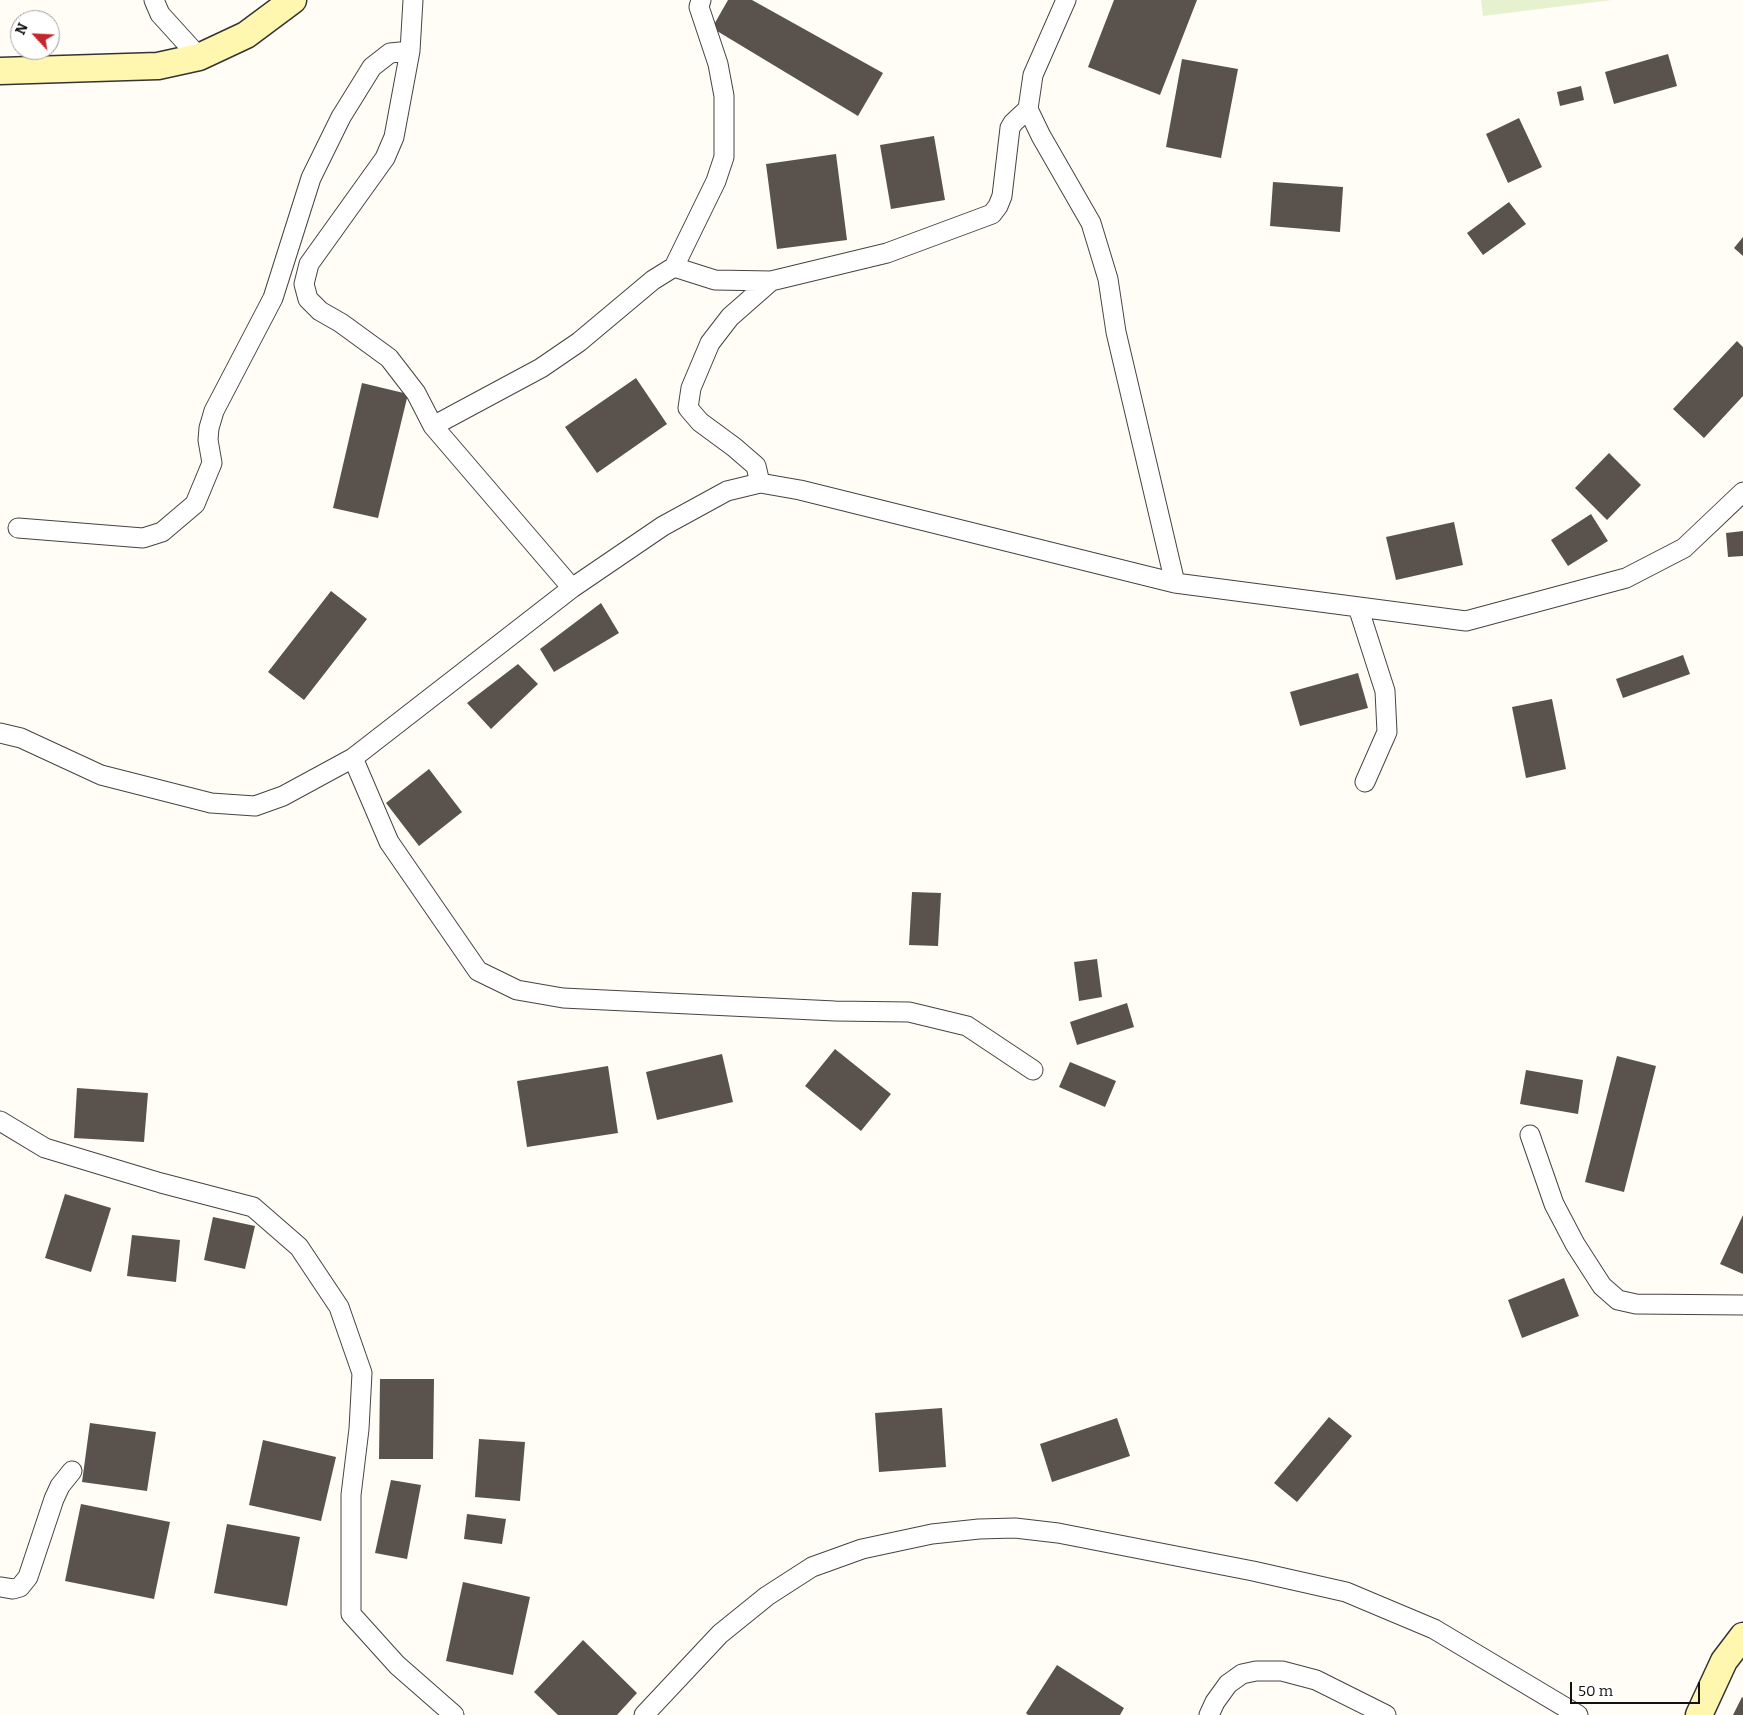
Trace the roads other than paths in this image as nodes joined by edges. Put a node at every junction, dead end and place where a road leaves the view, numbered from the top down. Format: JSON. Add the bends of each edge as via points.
{"nodes":[{"id":1,"x":154,"y":0,"type":"edge"},
{"id":2,"x":293,"y":0,"type":"edge"},
{"id":3,"x":413,"y":0,"type":"edge"},
{"id":4,"x":701,"y":0,"type":"edge"},
{"id":5,"x":1066,"y":0,"type":"edge"},
{"id":6,"x":410,"y":51,"type":"junction"},
{"id":7,"x":199,"y":57,"type":"junction"},
{"id":8,"x":0,"y":71,"type":"edge"},
{"id":9,"x":1028,"y":110,"type":"junction"},
{"id":10,"x":674,"y":267,"type":"junction"},
{"id":11,"x":771,"y":281,"type":"junction"},
{"id":12,"x":433,"y":426,"type":"junction"},
{"id":13,"x":760,"y":483,"type":"junction"},
{"id":14,"x":1743,"y":492,"type":"edge"},
{"id":15,"x":18,"y":528,"type":"dead end"},
{"id":16,"x":1175,"y":583,"type":"junction"},
{"id":17,"x":572,"y":588,"type":"junction"},
{"id":18,"x":1358,"y":607,"type":"junction"},
{"id":19,"x":0,"y":733,"type":"edge"},
{"id":20,"x":353,"y":758,"type":"junction"},
{"id":21,"x":1365,"y":782,"type":"dead end"},
{"id":22,"x":1033,"y":1070,"type":"dead end"},
{"id":23,"x":0,"y":1121,"type":"edge"},
{"id":24,"x":1530,"y":1135,"type":"dead end"},
{"id":25,"x":1743,"y":1306,"type":"edge"},
{"id":26,"x":72,"y":1471,"type":"dead end"},
{"id":27,"x":0,"y":1587,"type":"edge"},
{"id":28,"x":1743,"y":1636,"type":"edge"},
{"id":29,"x":1571,"y":1714,"type":"edge"},
{"id":30,"x":454,"y":1715,"type":"edge"},
{"id":31,"x":644,"y":1715,"type":"edge"},
{"id":32,"x":1209,"y":1715,"type":"edge"},
{"id":33,"x":1386,"y":1715,"type":"edge"},
{"id":34,"x":1699,"y":1715,"type":"edge"}],
"edges":[{"from":1,"to":7,"type":"street","via":[[160,14]]},
{"from":2,"to":7,"type":"street","via":[[246,35]]},
{"from":3,"to":6,"type":"street"},
{"from":4,"to":10,"type":"street","via":[[699,7],[718,64],[724,96],[724,157],[716,181]]},
{"from":5,"to":9,"type":"street","via":[[1033,75]]},
{"from":6,"to":12,"type":"street","via":[[394,137],[385,158],[309,264],[304,284],[308,299],[320,311],[388,358],[416,393]]},
{"from":6,"to":15,"type":"street","via":[[390,53],[372,67],[341,117],[311,178],[273,298],[214,412],[208,440],[212,463],[195,504],[162,532],[143,538]]},
{"from":7,"to":8,"type":"street","via":[[158,66]]},
{"from":9,"to":11,"type":"street","via":[[1010,128],[1002,196],[992,214],[887,253]]},
{"from":9,"to":16,"type":"street","via":[[1091,223],[1108,279],[1116,332]]},
{"from":10,"to":11,"type":"street","via":[[714,280]]},
{"from":10,"to":12,"type":"street","via":[[652,280],[556,358]]},
{"from":11,"to":13,"type":"street","via":[[730,317],[710,343],[690,388],[688,408],[700,422],[756,466]]},
{"from":12,"to":17,"type":"street"},
{"from":13,"to":16,"type":"street","via":[[800,490]]},
{"from":13,"to":17,"type":"street","via":[[727,491],[663,526]]},
{"from":14,"to":18,"type":"street","via":[[1684,548],[1626,578],[1466,621]]},
{"from":16,"to":18,"type":"street"},
{"from":17,"to":20,"type":"street"},
{"from":18,"to":21,"type":"street","via":[[1385,691],[1387,732]]},
{"from":19,"to":20,"type":"street","via":[[21,738],[101,775],[211,803],[255,806],[283,796]]},
{"from":20,"to":22,"type":"street","via":[[389,842],[478,971],[517,990],[563,998],[909,1012],[967,1026]]},
{"from":23,"to":30,"type":"street","via":[[44,1148],[253,1207],[299,1247],[339,1307],[362,1373],[351,1495],[351,1614],[397,1665]]},
{"from":24,"to":25,"type":"street","via":[[1554,1204],[1575,1244],[1602,1286],[1618,1300],[1636,1304]]},
{"from":26,"to":27,"type":"street","via":[[54,1499],[28,1577],[20,1587]]},
{"from":28,"to":34,"type":"street","via":[[1724,1661]]},
{"from":29,"to":31,"type":"street","via":[[1434,1629],[1346,1592],[1253,1571],[1015,1528],[932,1534],[862,1549],[812,1567],[767,1596],[720,1634]]},
{"from":32,"to":33,"type":"street","via":[[1228,1684],[1242,1674],[1256,1671],[1282,1671],[1316,1680]]}]}
